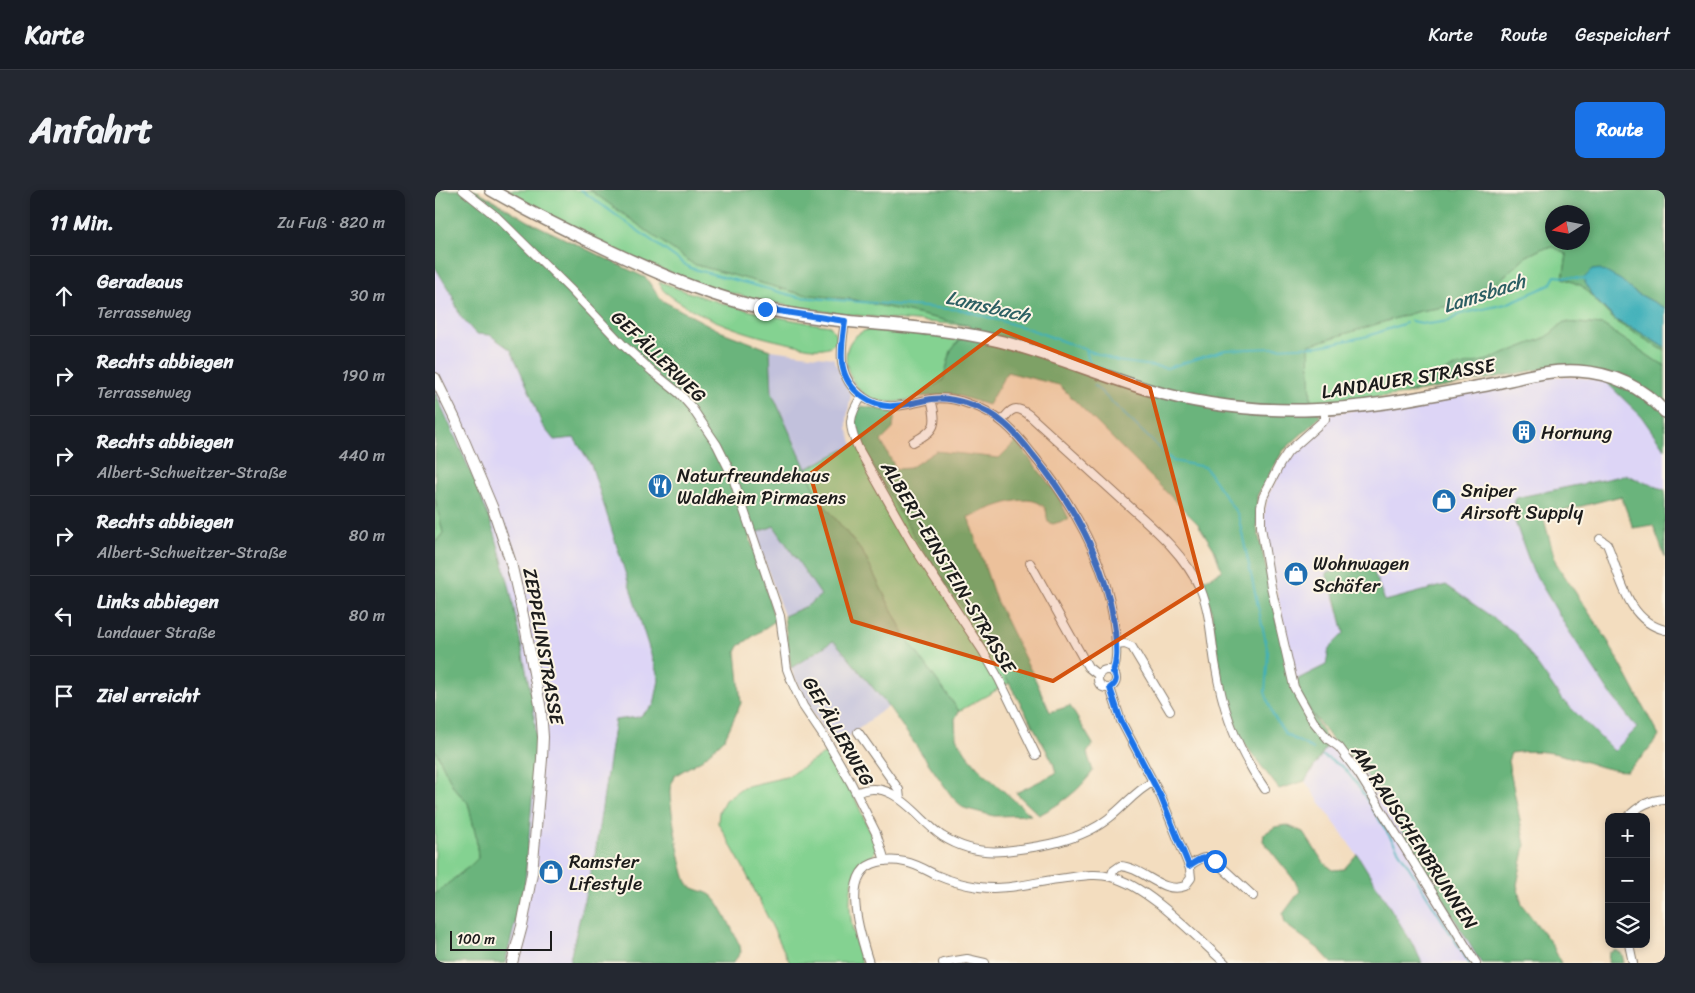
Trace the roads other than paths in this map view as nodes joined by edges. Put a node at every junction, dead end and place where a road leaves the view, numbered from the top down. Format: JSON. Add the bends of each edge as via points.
{"nodes":[{"id":1,"x":463,"y":190,"type":"edge"},
{"id":2,"x":491,"y":190,"type":"edge"},
{"id":3,"x":845,"y":321,"type":"junction"},
{"id":4,"x":435,"y":378,"type":"edge"},
{"id":5,"x":862,"y":396,"type":"junction"},
{"id":6,"x":931,"y":399,"type":"junction"},
{"id":7,"x":1325,"y":410,"type":"junction"},
{"id":8,"x":1665,"y":412,"type":"edge"},
{"id":9,"x":1002,"y":421,"type":"junction"},
{"id":10,"x":913,"y":442,"type":"dead end"},
{"id":11,"x":1600,"y":539,"type":"dead end"},
{"id":12,"x":1030,"y":563,"type":"dead end"},
{"id":13,"x":1664,"y":631,"type":"edge"},
{"id":14,"x":1116,"y":645,"type":"junction"},
{"id":15,"x":1113,"y":672,"type":"junction"},
{"id":16,"x":1098,"y":675,"type":"junction"},
{"id":17,"x":1110,"y":688,"type":"junction"},
{"id":18,"x":1170,"y":710,"type":"dead end"},
{"id":19,"x":858,"y":732,"type":"dead end"},
{"id":20,"x":1036,"y":754,"type":"dead end"},
{"id":21,"x":1153,"y":782,"type":"junction"},
{"id":22,"x":1265,"y":789,"type":"dead end"},
{"id":23,"x":856,"y":793,"type":"junction"},
{"id":24,"x":900,"y":799,"type":"junction"},
{"id":25,"x":1665,"y":799,"type":"edge"},
{"id":26,"x":1631,"y":813,"type":"edge"},
{"id":27,"x":885,"y":861,"type":"junction"},
{"id":28,"x":1189,"y":866,"type":"junction"},
{"id":29,"x":1111,"y":877,"type":"junction"},
{"id":30,"x":1253,"y":896,"type":"dead end"},
{"id":31,"x":1630,"y":948,"type":"edge"},
{"id":32,"x":511,"y":963,"type":"edge"},
{"id":33,"x":869,"y":963,"type":"edge"},
{"id":34,"x":943,"y":963,"type":"edge"},
{"id":35,"x":985,"y":963,"type":"edge"},
{"id":36,"x":1225,"y":963,"type":"edge"},
{"id":37,"x":1476,"y":963,"type":"edge"},
{"id":38,"x":1633,"y":963,"type":"edge"}],
"edges":[{"from":1,"to":23,"type":"street","name":"GEFÄLLERWEG","via":[[504,223],[623,344],[680,394],[717,445],[732,475],[778,608],[792,682]]},
{"from":2,"to":3,"type":"main road","name":"LANDAUER STRASSE","via":[[654,272],[709,293],[765,309]]},
{"from":3,"to":5,"type":"street","via":[[841,353],[843,369]]},
{"from":3,"to":7,"type":"main road","name":"LANDAUER STRASSE","via":[[955,332],[998,340],[1144,389],[1196,401],[1279,411]]},
{"from":4,"to":32,"type":"street","name":"ZEPPELINSTRASSE","via":[[493,509],[511,563],[541,710],[543,738],[532,873]]},
{"from":5,"to":6,"type":"street","via":[[892,407]]},
{"from":5,"to":20,"type":"street","name":"ALBERT-EINSTEIN-STRASSE","via":[[850,423],[858,448],[914,547],[983,651]]},
{"from":6,"to":9,"type":"street","via":[[947,398],[970,404]]},
{"from":6,"to":10,"type":"street","via":[[935,419],[933,427]]},
{"from":7,"to":8,"type":"main road","name":"LANDAUER STRASSE","via":[[1579,371],[1609,376],[1629,384]]},
{"from":7,"to":37,"type":"street","name":"AM RAUSCHENBRUNNEN","via":[[1325,419],[1288,452],[1280,464],[1261,506],[1266,559],[1294,687],[1313,720],[1359,774]]},
{"from":9,"to":14,"type":"street","via":[[1049,474],[1081,524],[1107,589]]},
{"from":9,"to":22,"type":"street","via":[[1012,410],[1024,411],[1179,554],[1195,578],[1205,602],[1219,685],[1232,728],[1243,754]]},
{"from":11,"to":13,"type":"street","via":[[1607,544],[1636,612]]},
{"from":12,"to":16,"type":"street","via":[[1088,667]]},
{"from":14,"to":15,"type":"street"},
{"from":14,"to":18,"type":"street","via":[[1132,647]]},
{"from":15,"to":16,"type":"street","via":[[1103,670]]},
{"from":15,"to":17,"type":"street","via":[[1116,679]]},
{"from":16,"to":17,"type":"street","via":[[1099,684]]},
{"from":17,"to":21,"type":"street","via":[[1121,721]]},
{"from":19,"to":24,"type":"street","via":[[899,790]]},
{"from":21,"to":24,"type":"street","via":[[1085,834],[1004,851],[980,850],[950,840]]},
{"from":21,"to":28,"type":"street"},
{"from":23,"to":24,"type":"street","via":[[875,788]]},
{"from":23,"to":27,"type":"street","name":"GEFÄLLERWEG"},
{"from":25,"to":26,"type":"street","via":[[1645,804]]},
{"from":27,"to":29,"type":"street","via":[[904,862],[953,882],[982,888],[1016,887],[1082,876]]},
{"from":27,"to":33,"type":"street","via":[[864,869],[857,886],[856,916]]},
{"from":28,"to":29,"type":"street","via":[[1190,881],[1181,888],[1171,888],[1125,866],[1116,867]]},
{"from":28,"to":30,"type":"street","via":[[1200,858],[1210,858]]},
{"from":29,"to":36,"type":"street","via":[[1129,884],[1159,905]]},
{"from":31,"to":38,"type":"street"},
{"from":34,"to":35,"type":"street","via":[[967,959]]}]}
